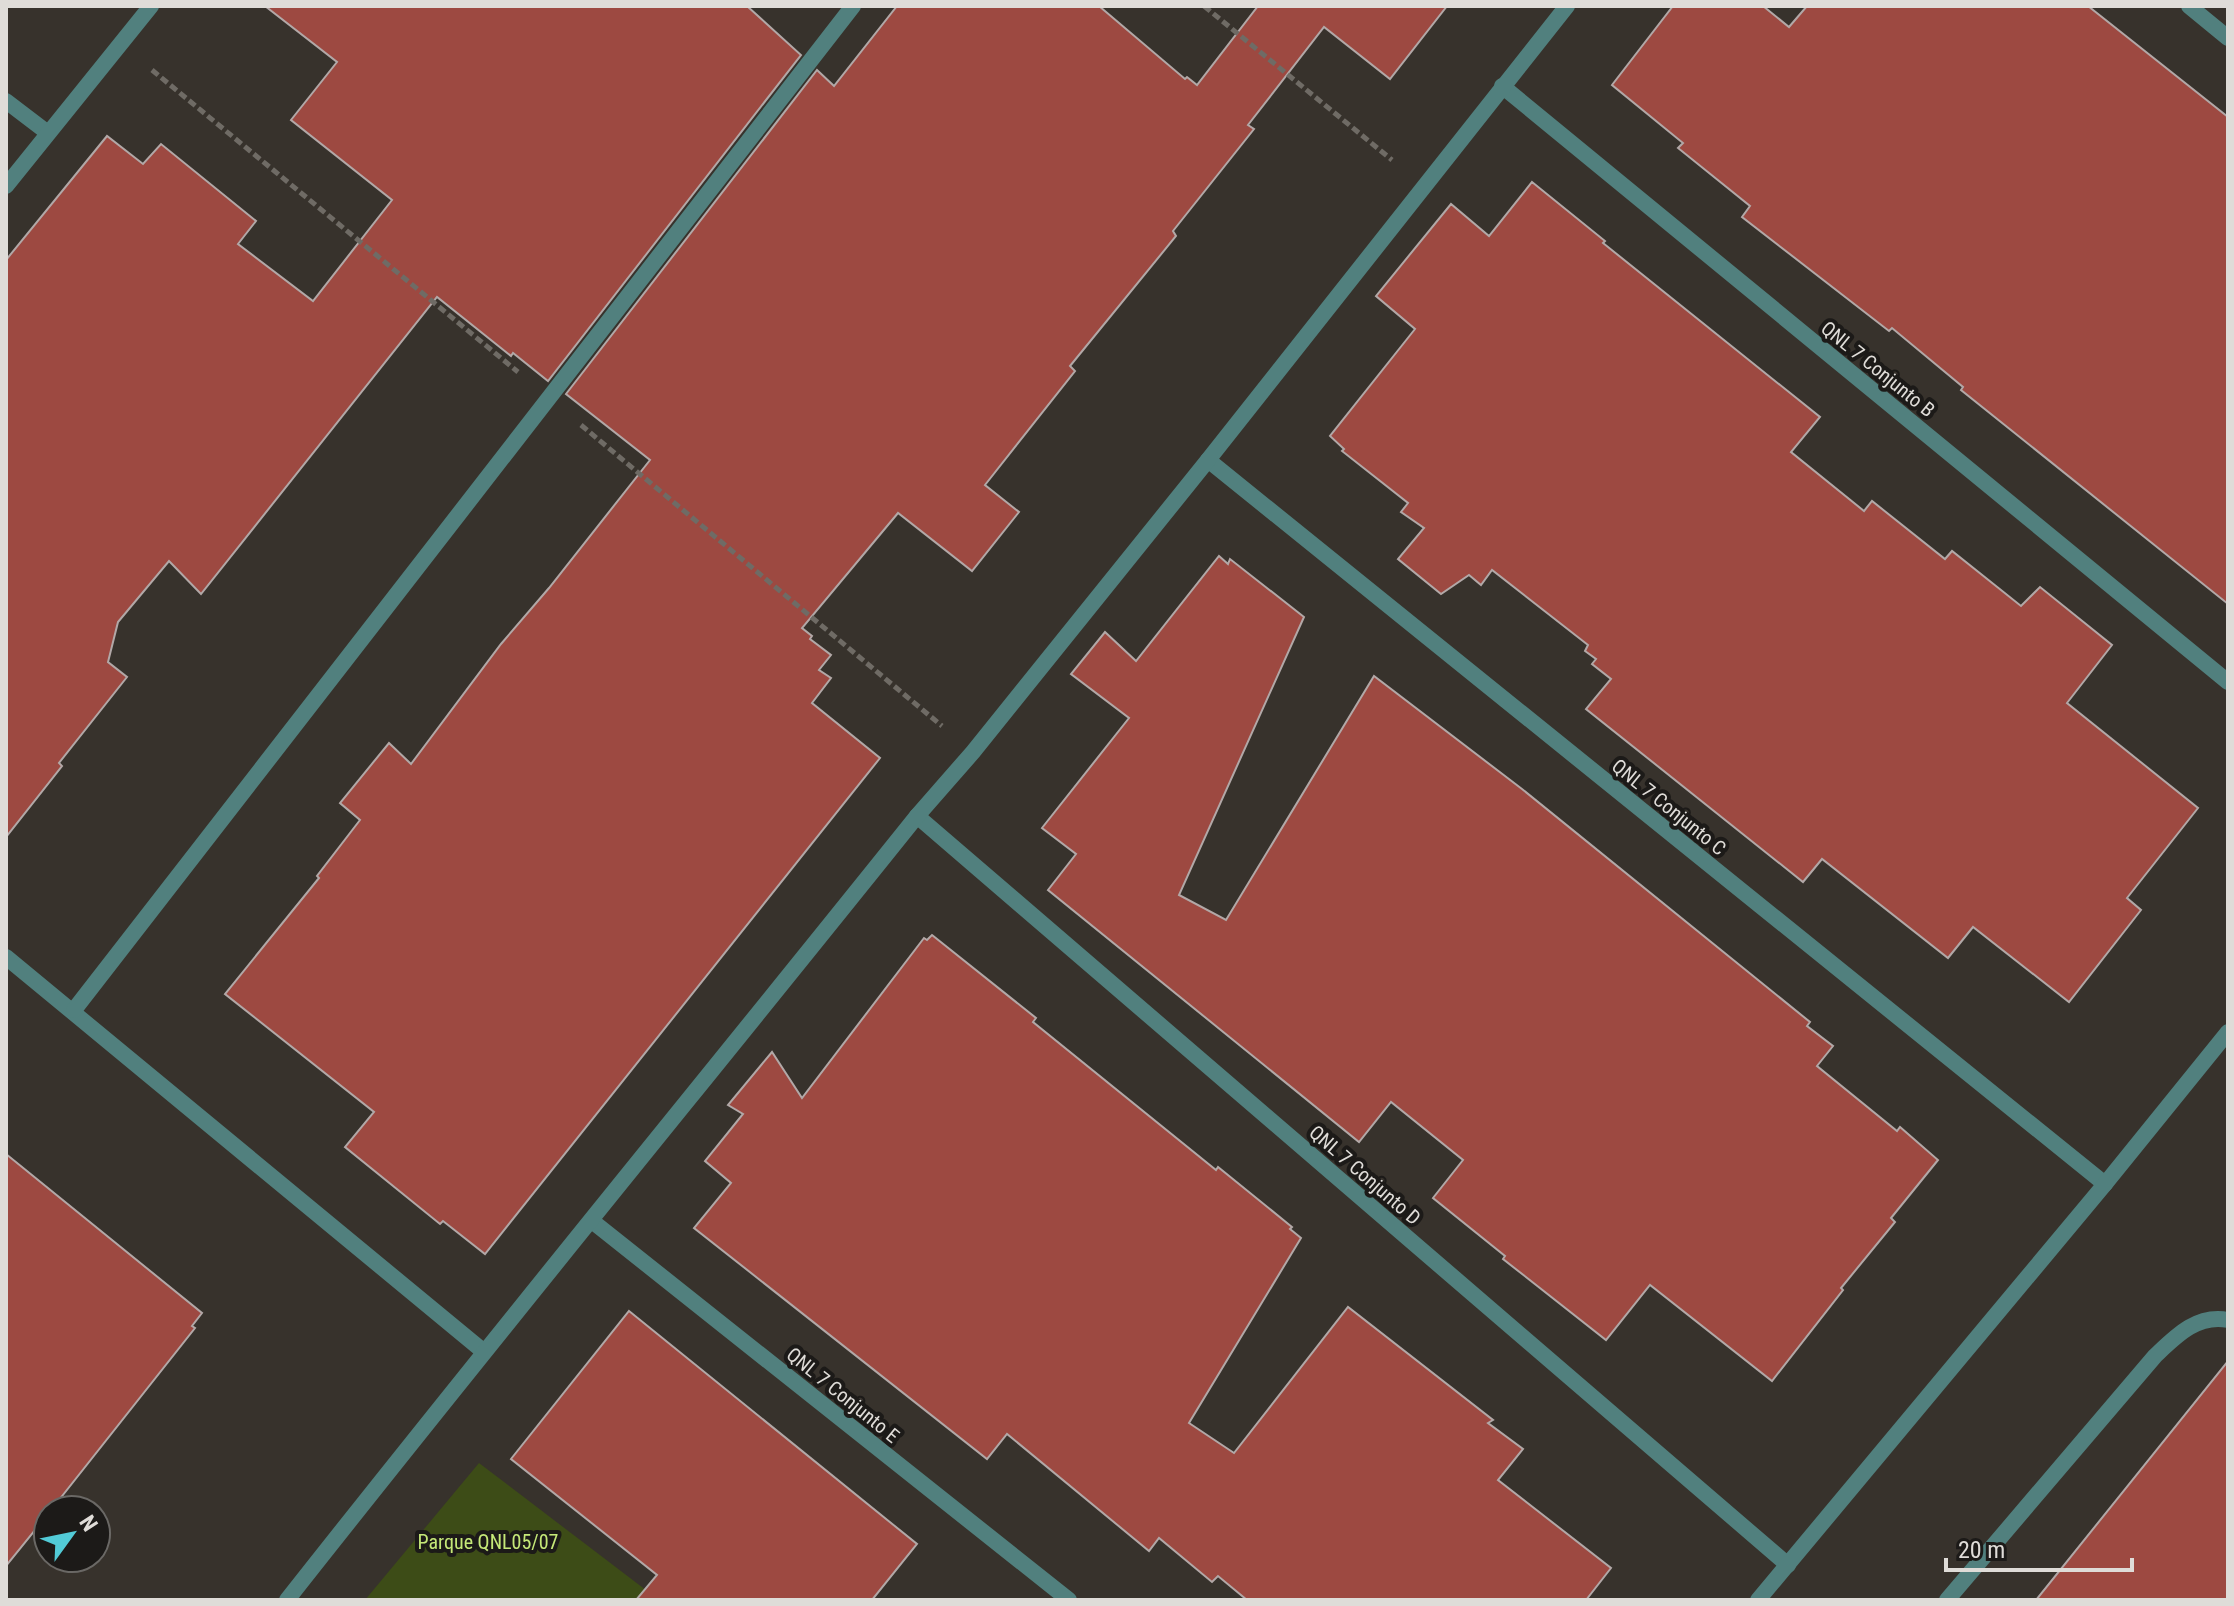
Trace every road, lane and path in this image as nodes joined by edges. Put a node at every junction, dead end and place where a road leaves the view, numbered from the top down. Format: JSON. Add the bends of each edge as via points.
{"nodes":[{"id":1,"x":151,"y":6,"type":"edge"},
{"id":2,"x":853,"y":6,"type":"edge"},
{"id":3,"x":1204,"y":6,"type":"edge"},
{"id":4,"x":1567,"y":6,"type":"edge"},
{"id":5,"x":2189,"y":6,"type":"edge"},
{"id":6,"x":2228,"y":38,"type":"edge"},
{"id":7,"x":1502,"y":86,"type":"junction"},
{"id":8,"x":6,"y":101,"type":"edge"},
{"id":9,"x":48,"y":133,"type":"junction"},
{"id":10,"x":1422,"y":185,"type":"junction"},
{"id":11,"x":6,"y":186,"type":"edge"},
{"id":12,"x":1208,"y":460,"type":"junction"},
{"id":13,"x":2228,"y":682,"type":"edge"},
{"id":14,"x":917,"y":816,"type":"junction"},
{"id":15,"x":6,"y":957,"type":"edge"},
{"id":16,"x":74,"y":1010,"type":"junction"},
{"id":17,"x":2228,"y":1032,"type":"edge"},
{"id":18,"x":2105,"y":1184,"type":"junction"},
{"id":19,"x":592,"y":1221,"type":"junction"},
{"id":20,"x":2228,"y":1320,"type":"edge"},
{"id":21,"x":483,"y":1351,"type":"junction"},
{"id":22,"x":1788,"y":1565,"type":"junction"},
{"id":23,"x":287,"y":1600,"type":"edge"},
{"id":24,"x":1069,"y":1600,"type":"edge"},
{"id":25,"x":1758,"y":1600,"type":"edge"},
{"id":26,"x":1947,"y":1600,"type":"edge"}],
"edges":[{"from":1,"to":9,"type":"street"},
{"from":2,"to":16,"type":"street"},
{"from":3,"to":10,"type":"path"},
{"from":4,"to":7,"type":"street"},
{"from":5,"to":6,"type":"street"},
{"from":7,"to":10,"type":"street"},
{"from":7,"to":13,"type":"street","name":"QNL 7 Conjunto B"},
{"from":8,"to":9,"type":"street"},
{"from":9,"to":11,"type":"street"},
{"from":10,"to":12,"type":"street"},
{"from":12,"to":14,"type":"street"},
{"from":12,"to":18,"type":"street","name":"QNL 7 Conjunto C"},
{"from":14,"to":19,"type":"street"},
{"from":14,"to":22,"type":"street","name":"QNL 7 Conjunto D"},
{"from":15,"to":16,"type":"street"},
{"from":16,"to":21,"type":"street"},
{"from":17,"to":18,"type":"street"},
{"from":18,"to":22,"type":"street"},
{"from":19,"to":21,"type":"street"},
{"from":19,"to":24,"type":"street","name":"QNL 7 Conjunto E"},
{"from":20,"to":26,"type":"street","via":[[2213,1317],[2183,1330],[2155,1356]]},
{"from":21,"to":23,"type":"street"},
{"from":22,"to":25,"type":"street"}]}
